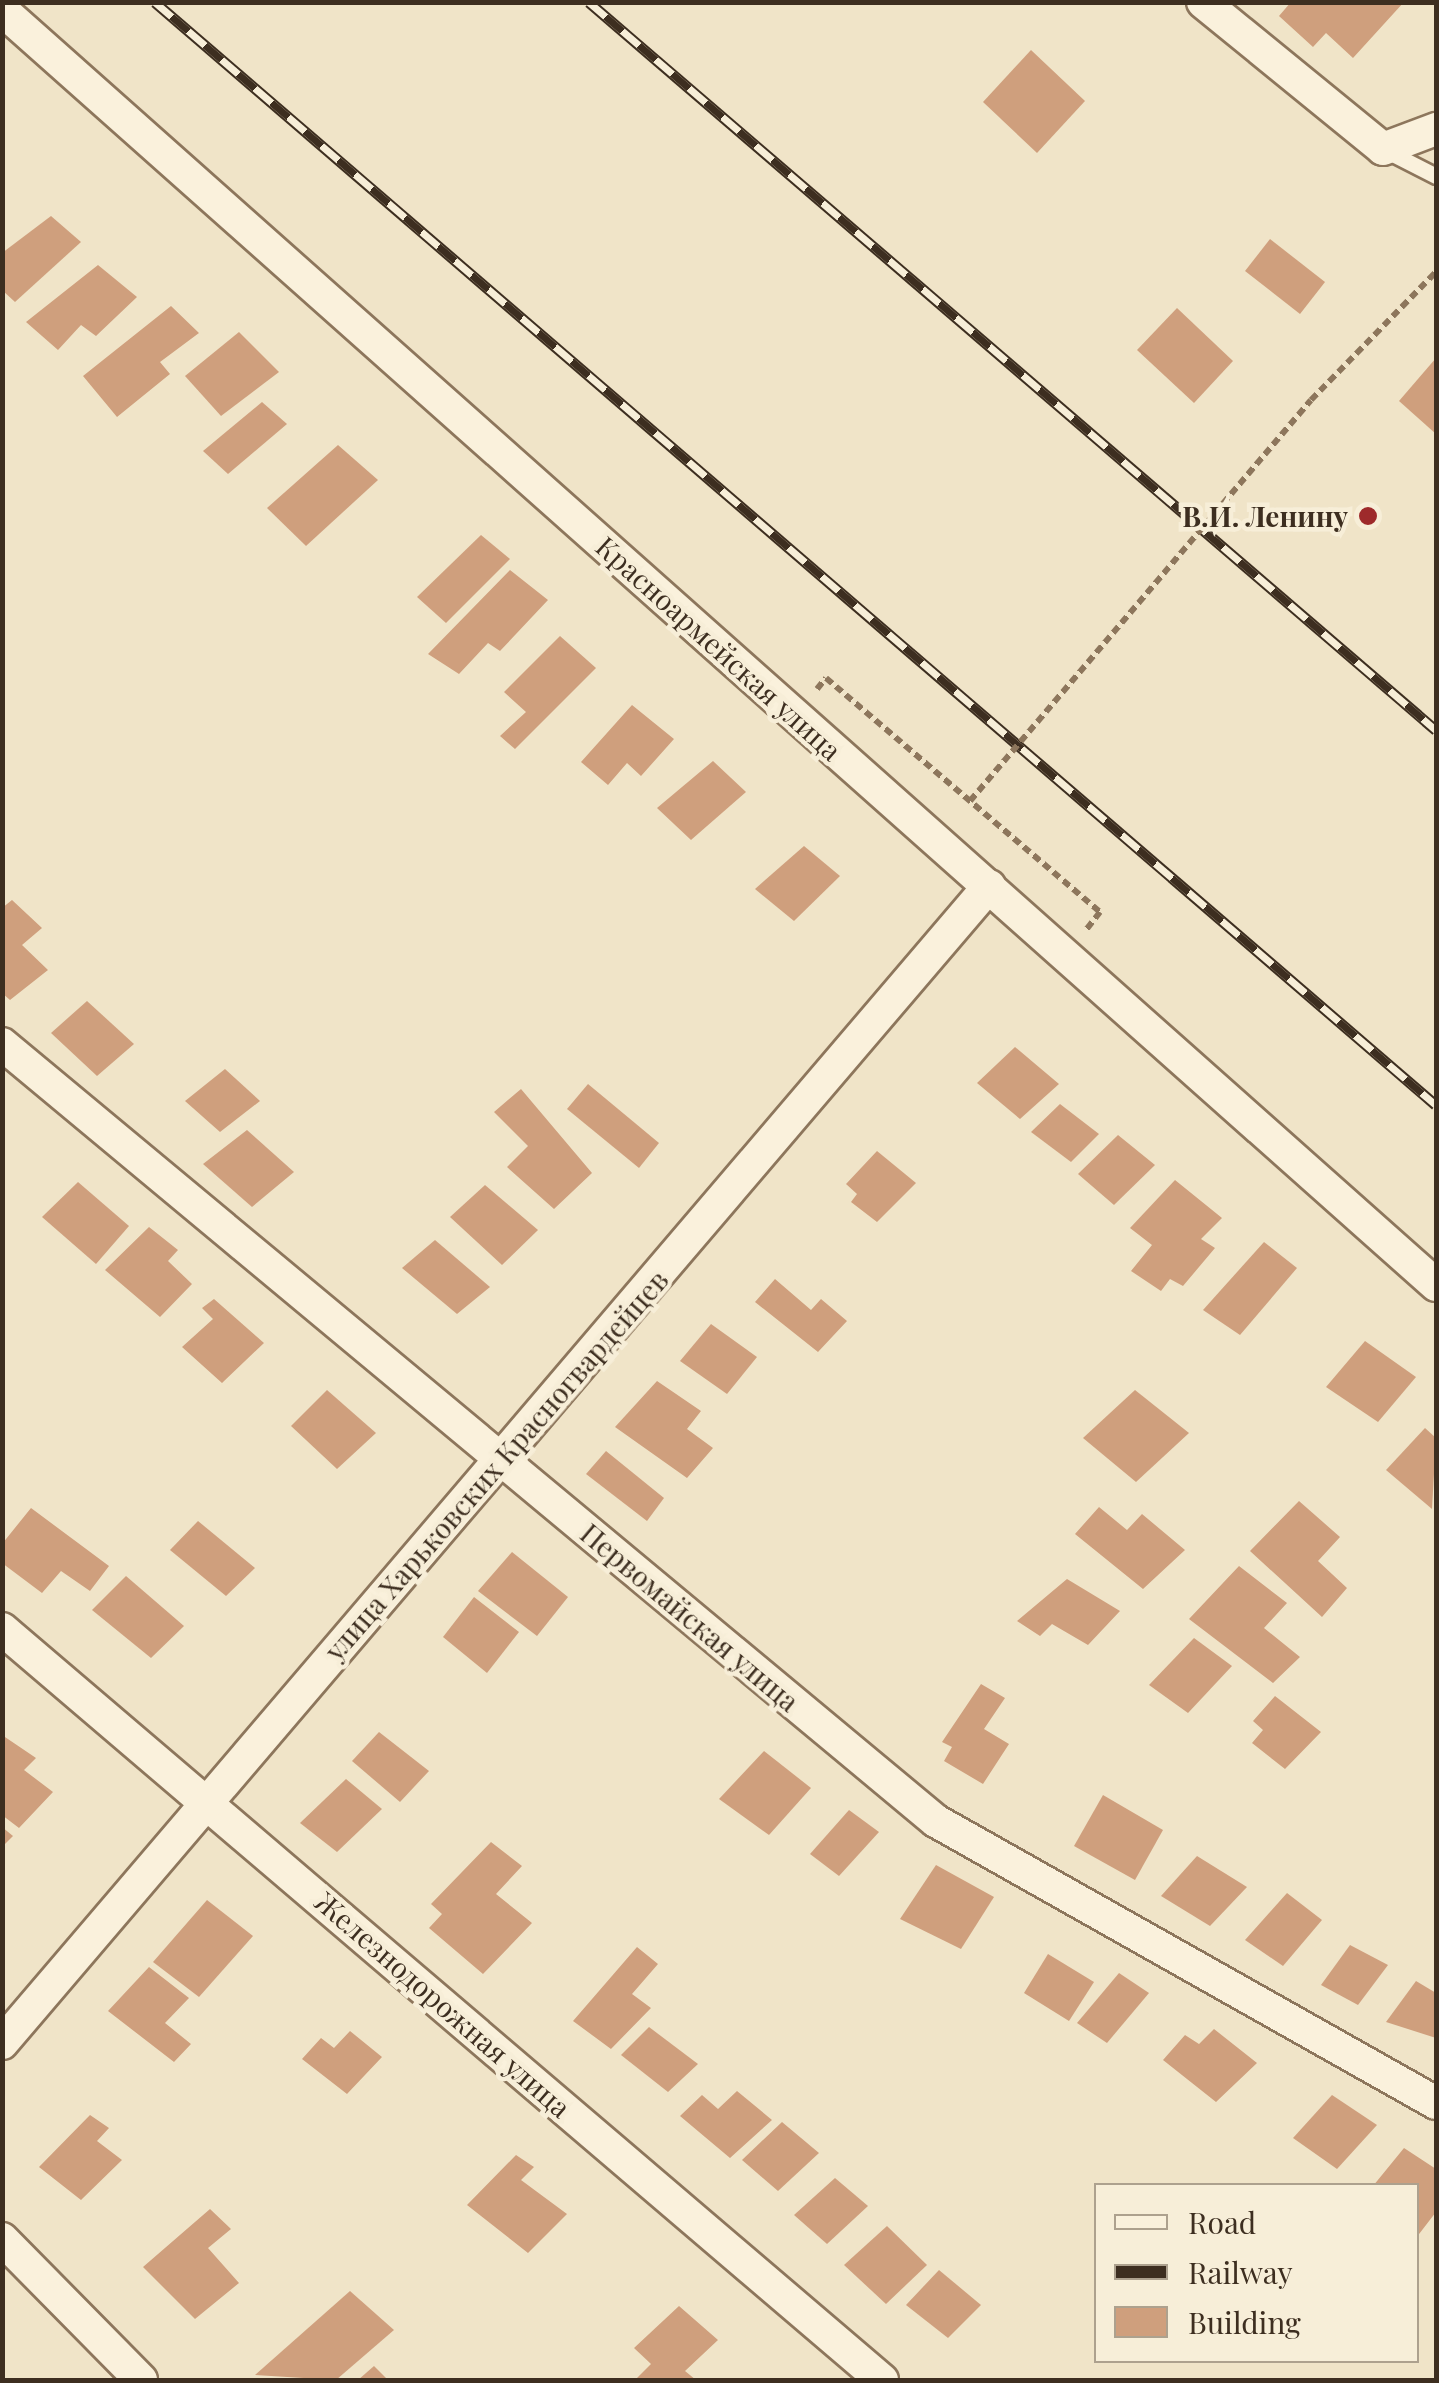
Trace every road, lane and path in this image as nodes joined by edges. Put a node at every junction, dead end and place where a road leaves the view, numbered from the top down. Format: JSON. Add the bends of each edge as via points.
{"nodes":[{"id":1,"x":1203,"y":2,"type":"edge"},
{"id":2,"x":2,"y":10,"type":"edge"},
{"id":3,"x":1436,"y":129,"type":"edge"},
{"id":4,"x":1383,"y":149,"type":"junction"},
{"id":5,"x":1436,"y":176,"type":"edge"},
{"id":6,"x":1436,"y":272,"type":"edge"},
{"id":7,"x":826,"y":678,"type":"dead end"},
{"id":8,"x":970,"y":801,"type":"junction"},
{"id":9,"x":989,"y":886,"type":"junction"},
{"id":10,"x":1100,"y":912,"type":"dead end"},
{"id":11,"x":2,"y":1044,"type":"edge"},
{"id":12,"x":1436,"y":1285,"type":"edge"},
{"id":13,"x":502,"y":1461,"type":"junction"},
{"id":14,"x":2,"y":1629,"type":"edge"},
{"id":15,"x":206,"y":1802,"type":"junction"},
{"id":16,"x":2,"y":2043,"type":"edge"},
{"id":17,"x":1436,"y":2103,"type":"edge"},
{"id":18,"x":2,"y":2239,"type":"edge"},
{"id":19,"x":141,"y":2380,"type":"edge"},
{"id":20,"x":882,"y":2380,"type":"edge"}],
"edges":[{"from":1,"to":4,"type":"street"},
{"from":2,"to":9,"type":"street","name":"Красноармейская улица"},
{"from":3,"to":4,"type":"street"},
{"from":4,"to":5,"type":"lane"},
{"from":6,"to":8,"type":"path","bridge":true,"via":[[1311,400]]},
{"from":7,"to":8,"type":"path"},
{"from":8,"to":10,"type":"path"},
{"from":9,"to":12,"type":"street","name":"Красноармейская улица"},
{"from":9,"to":13,"type":"street","name":"улица Харьковских Красногвардейцев"},
{"from":11,"to":13,"type":"street","name":"Первомайская улица"},
{"from":13,"to":15,"type":"street","name":"улица Харьковских Красногвардейцев"},
{"from":13,"to":17,"type":"street","name":"Первомайская улица","via":[[936,1821]]},
{"from":14,"to":15,"type":"street","name":"Железнодорожная улица"},
{"from":15,"to":16,"type":"street","name":"улица Харьковских Красногвардейцев"},
{"from":15,"to":20,"type":"street","name":"Железнодорожная улица"},
{"from":18,"to":19,"type":"street"}]}
